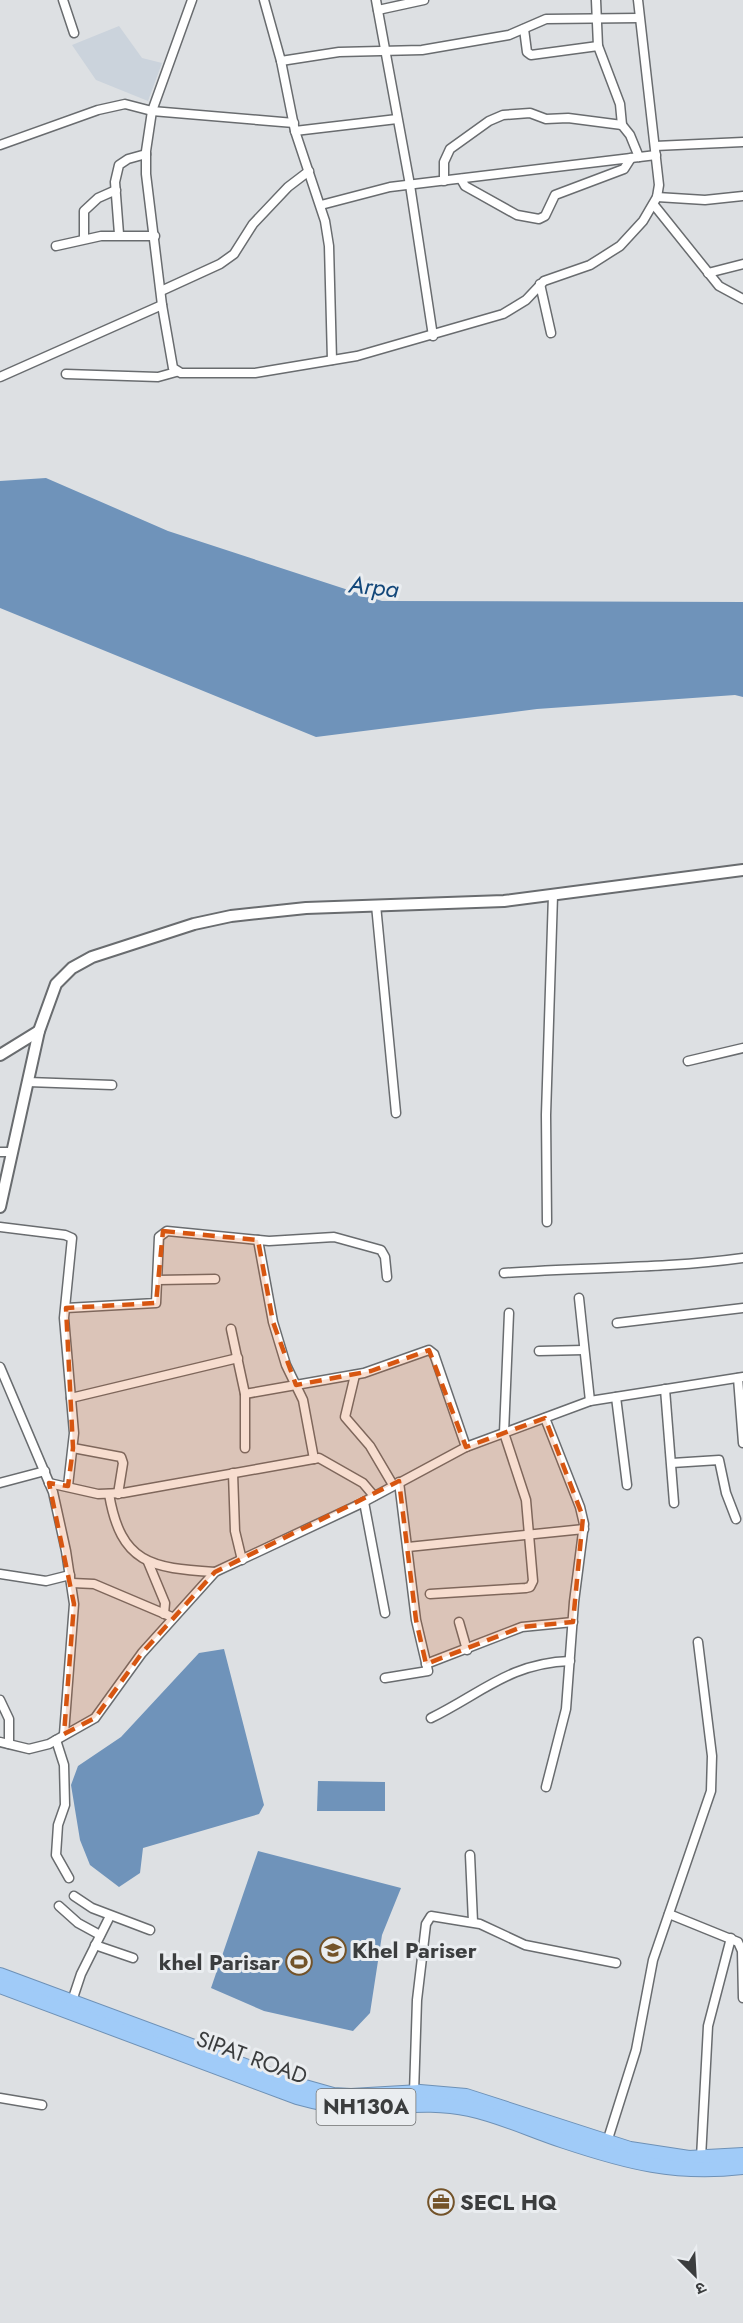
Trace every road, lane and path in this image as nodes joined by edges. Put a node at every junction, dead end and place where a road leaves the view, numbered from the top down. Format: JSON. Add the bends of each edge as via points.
{"nodes":[{"id":1,"x":63,"y":0,"type":"edge"},
{"id":2,"x":192,"y":0,"type":"edge"},
{"id":3,"x":264,"y":0,"type":"edge"},
{"id":4,"x":376,"y":0,"type":"edge"},
{"id":5,"x":424,"y":0,"type":"edge"},
{"id":6,"x":596,"y":0,"type":"edge"},
{"id":7,"x":638,"y":0,"type":"edge"},
{"id":8,"x":378,"y":10,"type":"junction"},
{"id":9,"x":639,"y":18,"type":"junction"},
{"id":10,"x":597,"y":19,"type":"junction"},
{"id":11,"x":524,"y":29,"type":"junction"},
{"id":12,"x":74,"y":33,"type":"dead end"},
{"id":13,"x":598,"y":46,"type":"junction"},
{"id":14,"x":386,"y":52,"type":"junction"},
{"id":15,"x":281,"y":61,"type":"junction"},
{"id":16,"x":152,"y":111,"type":"junction"},
{"id":17,"x":397,"y":118,"type":"junction"},
{"id":18,"x":622,"y":125,"type":"junction"},
{"id":19,"x":294,"y":127,"type":"junction"},
{"id":20,"x":743,"y":142,"type":"edge"},
{"id":21,"x":0,"y":145,"type":"edge"},
{"id":22,"x":655,"y":150,"type":"junction"},
{"id":23,"x":146,"y":154,"type":"junction"},
{"id":24,"x":635,"y":157,"type":"junction"},
{"id":25,"x":309,"y":171,"type":"junction"},
{"id":26,"x":461,"y":179,"type":"junction"},
{"id":27,"x":444,"y":181,"type":"junction"},
{"id":28,"x":410,"y":185,"type":"junction"},
{"id":29,"x":116,"y":190,"type":"junction"},
{"id":30,"x":743,"y":196,"type":"edge"},
{"id":31,"x":656,"y":201,"type":"junction"},
{"id":32,"x":321,"y":205,"type":"junction"},
{"id":33,"x":119,"y":234,"type":"junction"},
{"id":34,"x":155,"y":236,"type":"junction"},
{"id":35,"x":84,"y":238,"type":"junction"},
{"id":36,"x":56,"y":246,"type":"dead end"},
{"id":37,"x":743,"y":264,"type":"edge"},
{"id":38,"x":708,"y":273,"type":"junction"},
{"id":39,"x":540,"y":284,"type":"junction"},
{"id":40,"x":161,"y":291,"type":"junction"},
{"id":41,"x":743,"y":299,"type":"edge"},
{"id":42,"x":162,"y":305,"type":"junction"},
{"id":43,"x":551,"y":333,"type":"dead end"},
{"id":44,"x":433,"y":336,"type":"junction"},
{"id":45,"x":332,"y":360,"type":"junction"},
{"id":46,"x":176,"y":372,"type":"junction"},
{"id":47,"x":66,"y":374,"type":"dead end"},
{"id":48,"x":0,"y":377,"type":"edge"},
{"id":49,"x":743,"y":870,"type":"edge"},
{"id":50,"x":553,"y":895,"type":"junction"},
{"id":51,"x":376,"y":905,"type":"junction"},
{"id":52,"x":39,"y":1031,"type":"junction"},
{"id":53,"x":743,"y":1048,"type":"edge"},
{"id":54,"x":0,"y":1055,"type":"edge"},
{"id":55,"x":688,"y":1061,"type":"dead end"},
{"id":56,"x":28,"y":1082,"type":"junction"},
{"id":57,"x":111,"y":1085,"type":"dead end"},
{"id":58,"x":396,"y":1113,"type":"dead end"},
{"id":59,"x":0,"y":1152,"type":"edge"},
{"id":60,"x":12,"y":1152,"type":"junction"},
{"id":61,"x":2,"y":1191,"type":"edge"},
{"id":62,"x":0,"y":1207,"type":"edge"},
{"id":63,"x":547,"y":1222,"type":"dead end"},
{"id":64,"x":0,"y":1227,"type":"edge"},
{"id":65,"x":258,"y":1240,"type":"junction"},
{"id":66,"x":743,"y":1258,"type":"edge"},
{"id":67,"x":504,"y":1273,"type":"dead end"},
{"id":68,"x":387,"y":1277,"type":"dead end"},
{"id":69,"x":215,"y":1279,"type":"dead end"},
{"id":70,"x":158,"y":1280,"type":"junction"},
{"id":71,"x":579,"y":1298,"type":"dead end"},
{"id":72,"x":66,"y":1308,"type":"junction"},
{"id":73,"x":743,"y":1308,"type":"edge"},
{"id":74,"x":509,"y":1313,"type":"dead end"},
{"id":75,"x":617,"y":1323,"type":"dead end"},
{"id":76,"x":231,"y":1329,"type":"dead end"},
{"id":77,"x":585,"y":1350,"type":"junction"},
{"id":78,"x":539,"y":1351,"type":"dead end"},
{"id":79,"x":238,"y":1358,"type":"junction"},
{"id":80,"x":0,"y":1368,"type":"edge"},
{"id":81,"x":355,"y":1375,"type":"junction"},
{"id":82,"x":740,"y":1378,"type":"edge"},
{"id":83,"x":296,"y":1385,"type":"junction"},
{"id":84,"x":665,"y":1389,"type":"junction"},
{"id":85,"x":245,"y":1394,"type":"junction"},
{"id":86,"x":616,"y":1397,"type":"junction"},
{"id":87,"x":71,"y":1398,"type":"junction"},
{"id":88,"x":590,"y":1401,"type":"junction"},
{"id":89,"x":545,"y":1418,"type":"junction"},
{"id":90,"x":504,"y":1433,"type":"junction"},
{"id":91,"x":743,"y":1443,"type":"edge"},
{"id":92,"x":466,"y":1447,"type":"junction"},
{"id":93,"x":73,"y":1448,"type":"junction"},
{"id":94,"x":245,"y":1448,"type":"dead end"},
{"id":95,"x":314,"y":1459,"type":"junction"},
{"id":96,"x":672,"y":1463,"type":"junction"},
{"id":97,"x":45,"y":1471,"type":"junction"},
{"id":98,"x":233,"y":1473,"type":"junction"},
{"id":99,"x":50,"y":1482,"type":"junction"},
{"id":100,"x":0,"y":1483,"type":"edge"},
{"id":101,"x":396,"y":1483,"type":"junction"},
{"id":102,"x":627,"y":1485,"type":"dead end"},
{"id":103,"x":68,"y":1486,"type":"junction"},
{"id":104,"x":114,"y":1494,"type":"junction"},
{"id":105,"x":374,"y":1496,"type":"junction"},
{"id":106,"x":364,"y":1502,"type":"junction"},
{"id":107,"x":674,"y":1503,"type":"dead end"},
{"id":108,"x":736,"y":1519,"type":"dead end"},
{"id":109,"x":584,"y":1529,"type":"junction"},
{"id":110,"x":530,"y":1533,"type":"junction"},
{"id":111,"x":408,"y":1547,"type":"junction"},
{"id":112,"x":242,"y":1560,"type":"junction"},
{"id":113,"x":148,"y":1562,"type":"junction"},
{"id":114,"x":215,"y":1572,"type":"junction"},
{"id":115,"x":0,"y":1574,"type":"edge"},
{"id":116,"x":71,"y":1579,"type":"junction"},
{"id":117,"x":430,"y":1594,"type":"dead end"},
{"id":118,"x":385,"y":1613,"type":"dead end"},
{"id":119,"x":168,"y":1616,"type":"junction"},
{"id":120,"x":459,"y":1622,"type":"dead end"},
{"id":121,"x":573,"y":1622,"type":"junction"},
{"id":122,"x":698,"y":1642,"type":"dead end"},
{"id":123,"x":467,"y":1650,"type":"junction"},
{"id":124,"x":570,"y":1661,"type":"junction"},
{"id":125,"x":426,"y":1664,"type":"junction"},
{"id":126,"x":386,"y":1678,"type":"dead end"},
{"id":127,"x":0,"y":1700,"type":"edge"},
{"id":128,"x":431,"y":1718,"type":"dead end"},
{"id":129,"x":64,"y":1734,"type":"junction"},
{"id":130,"x":56,"y":1740,"type":"junction"},
{"id":131,"x":5,"y":1743,"type":"edge"},
{"id":132,"x":546,"y":1787,"type":"dead end"},
{"id":133,"x":470,"y":1855,"type":"dead end"},
{"id":134,"x":69,"y":1878,"type":"dead end"},
{"id":135,"x":74,"y":1896,"type":"dead end"},
{"id":136,"x":59,"y":1906,"type":"dead end"},
{"id":137,"x":669,"y":1914,"type":"junction"},
{"id":138,"x":110,"y":1916,"type":"junction"},
{"id":139,"x":472,"y":1922,"type":"junction"},
{"id":140,"x":150,"y":1930,"type":"dead end"},
{"id":141,"x":100,"y":1935,"type":"junction"},
{"id":142,"x":731,"y":1938,"type":"junction"},
{"id":143,"x":95,"y":1946,"type":"junction"},
{"id":144,"x":133,"y":1958,"type":"dead end"},
{"id":145,"x":616,"y":1963,"type":"dead end"},
{"id":146,"x":0,"y":1975,"type":"edge"},
{"id":147,"x":0,"y":1986,"type":"edge"},
{"id":148,"x":743,"y":1998,"type":"edge"},
{"id":149,"x":72,"y":2001,"type":"junction"},
{"id":150,"x":414,"y":2093,"type":"junction"},
{"id":151,"x":0,"y":2098,"type":"edge"},
{"id":152,"x":42,"y":2105,"type":"dead end"},
{"id":153,"x":607,"y":2142,"type":"junction"},
{"id":154,"x":743,"y":2155,"type":"edge"},
{"id":155,"x":705,"y":2162,"type":"junction"},
{"id":156,"x":743,"y":2167,"type":"edge"}],
"edges":[{"from":1,"to":12,"type":"street"},
{"from":2,"to":16,"type":"street"},
{"from":3,"to":15,"type":"street"},
{"from":4,"to":8,"type":"street"},
{"from":5,"to":8,"type":"street"},
{"from":6,"to":10,"type":"street"},
{"from":7,"to":9,"type":"street"},
{"from":8,"to":14,"type":"street"},
{"from":9,"to":10,"type":"street"},
{"from":9,"to":22,"type":"street"},
{"from":10,"to":11,"type":"street","via":[[546,19]]},
{"from":10,"to":13,"type":"street"},
{"from":11,"to":13,"type":"street","via":[[527,52],[531,55]]},
{"from":11,"to":14,"type":"street","via":[[422,50]]},
{"from":13,"to":18,"type":"street","via":[[620,104]]},
{"from":14,"to":15,"type":"street","via":[[331,53]]},
{"from":14,"to":17,"type":"street"},
{"from":15,"to":19,"type":"street"},
{"from":16,"to":19,"type":"street"},
{"from":16,"to":21,"type":"street","via":[[126,104],[98,110]]},
{"from":16,"to":23,"type":"street"},
{"from":17,"to":19,"type":"street"},
{"from":17,"to":28,"type":"street"},
{"from":18,"to":24,"type":"street","via":[[630,135]]},
{"from":18,"to":27,"type":"street","via":[[546,119],[530,112],[503,115],[450,149],[444,162]]},
{"from":19,"to":25,"type":"street"},
{"from":20,"to":22,"type":"street"},
{"from":22,"to":24,"type":"street"},
{"from":22,"to":31,"type":"street","via":[[659,185]]},
{"from":23,"to":29,"type":"street","via":[[122,162],[116,173]]},
{"from":23,"to":34,"type":"street"},
{"from":24,"to":26,"type":"street"},
{"from":24,"to":26,"type":"street","via":[[624,169],[555,195],[545,216],[539,219],[509,211],[465,186]]},
{"from":25,"to":32,"type":"street"},
{"from":25,"to":40,"type":"street","via":[[253,224],[234,254]]},
{"from":26,"to":27,"type":"street"},
{"from":27,"to":28,"type":"street"},
{"from":28,"to":32,"type":"street","via":[[372,190]]},
{"from":28,"to":44,"type":"street"},
{"from":29,"to":33,"type":"street"},
{"from":29,"to":35,"type":"street","via":[[98,198],[84,211]]},
{"from":30,"to":31,"type":"street"},
{"from":31,"to":38,"type":"street"},
{"from":31,"to":39,"type":"street","via":[[644,221],[605,258]]},
{"from":32,"to":45,"type":"street","via":[[328,246]]},
{"from":33,"to":34,"type":"street"},
{"from":33,"to":35,"type":"street"},
{"from":34,"to":40,"type":"street"},
{"from":35,"to":36,"type":"street"},
{"from":37,"to":38,"type":"street"},
{"from":38,"to":41,"type":"street","via":[[718,286]]},
{"from":39,"to":43,"type":"street"},
{"from":39,"to":44,"type":"street","via":[[516,308]]},
{"from":40,"to":42,"type":"street"},
{"from":42,"to":46,"type":"street"},
{"from":42,"to":48,"type":"street"},
{"from":44,"to":45,"type":"street"},
{"from":45,"to":46,"type":"street","via":[[255,373]]},
{"from":46,"to":47,"type":"street","via":[[158,376]]},
{"from":49,"to":50,"type":"street"},
{"from":50,"to":51,"type":"street","via":[[504,901]]},
{"from":50,"to":63,"type":"street","via":[[546,1092]]},
{"from":51,"to":52,"type":"street","via":[[231,916],[92,957],[72,968],[56,984]]},
{"from":51,"to":58,"type":"street"},
{"from":52,"to":54,"type":"street"},
{"from":52,"to":56,"type":"street"},
{"from":53,"to":55,"type":"street"},
{"from":56,"to":57,"type":"street"},
{"from":56,"to":60,"type":"street"},
{"from":59,"to":60,"type":"street"},
{"from":60,"to":61,"type":"street"},
{"from":61,"to":62,"type":"street"},
{"from":64,"to":72,"type":"street","via":[[72,1238]]},
{"from":65,"to":68,"type":"street","via":[[334,1237],[377,1248],[384,1253]]},
{"from":65,"to":70,"type":"street","via":[[163,1231],[159,1237]]},
{"from":65,"to":83,"type":"street","via":[[275,1332]]},
{"from":66,"to":67,"type":"street","via":[[675,1267],[577,1267]]},
{"from":69,"to":70,"type":"street"},
{"from":70,"to":72,"type":"street","via":[[156,1303]]},
{"from":71,"to":77,"type":"street"},
{"from":72,"to":87,"type":"street","via":[[64,1334]]},
{"from":73,"to":75,"type":"street"},
{"from":74,"to":90,"type":"street"},
{"from":76,"to":79,"type":"street"},
{"from":77,"to":78,"type":"street"},
{"from":77,"to":88,"type":"street"},
{"from":79,"to":85,"type":"street"},
{"from":79,"to":87,"type":"street"},
{"from":80,"to":97,"type":"street"},
{"from":81,"to":83,"type":"street"},
{"from":81,"to":92,"type":"street","via":[[425,1350],[432,1352]]},
{"from":81,"to":101,"type":"street","via":[[345,1417]]},
{"from":82,"to":84,"type":"street"},
{"from":82,"to":91,"type":"street"},
{"from":83,"to":85,"type":"street"},
{"from":83,"to":95,"type":"street","via":[[303,1400]]},
{"from":84,"to":86,"type":"street"},
{"from":84,"to":96,"type":"street"},
{"from":85,"to":94,"type":"street"},
{"from":86,"to":88,"type":"street"},
{"from":86,"to":102,"type":"street"},
{"from":87,"to":93,"type":"street"},
{"from":88,"to":89,"type":"street"},
{"from":89,"to":90,"type":"street"},
{"from":89,"to":109,"type":"street","via":[[580,1507]]},
{"from":90,"to":92,"type":"street"},
{"from":90,"to":110,"type":"street","via":[[526,1500]]},
{"from":92,"to":101,"type":"street"},
{"from":93,"to":103,"type":"street"},
{"from":93,"to":104,"type":"street","via":[[121,1457],[123,1463]]},
{"from":95,"to":98,"type":"street"},
{"from":95,"to":105,"type":"street","via":[[327,1460],[363,1483]]},
{"from":96,"to":107,"type":"street"},
{"from":96,"to":108,"type":"street","via":[[719,1460]]},
{"from":97,"to":99,"type":"street"},
{"from":97,"to":100,"type":"street"},
{"from":98,"to":104,"type":"street"},
{"from":98,"to":112,"type":"street","via":[[235,1531]]},
{"from":99,"to":103,"type":"street"},
{"from":99,"to":116,"type":"street"},
{"from":101,"to":105,"type":"street"},
{"from":101,"to":111,"type":"street"},
{"from":103,"to":104,"type":"street"},
{"from":104,"to":113,"type":"street","via":[[119,1533]]},
{"from":105,"to":106,"type":"street"},
{"from":106,"to":112,"type":"street"},
{"from":106,"to":118,"type":"street"},
{"from":109,"to":110,"type":"street"},
{"from":109,"to":121,"type":"street"},
{"from":110,"to":111,"type":"street"},
{"from":110,"to":117,"type":"street","via":[[534,1581],[530,1587]]},
{"from":111,"to":125,"type":"street","via":[[416,1620]]},
{"from":112,"to":114,"type":"street"},
{"from":113,"to":114,"type":"street"},
{"from":113,"to":119,"type":"street"},
{"from":114,"to":119,"type":"street"},
{"from":115,"to":116,"type":"street","via":[[53,1581]]},
{"from":116,"to":119,"type":"street","via":[[94,1584]]},
{"from":116,"to":129,"type":"street","via":[[74,1621]]},
{"from":119,"to":129,"type":"street","via":[[95,1718]]},
{"from":120,"to":123,"type":"street"},
{"from":121,"to":123,"type":"street","via":[[522,1627]]},
{"from":121,"to":124,"type":"street"},
{"from":122,"to":137,"type":"street","via":[[713,1781]]},
{"from":123,"to":125,"type":"street"},
{"from":124,"to":128,"type":"street","via":[[537,1663],[511,1672]]},
{"from":124,"to":132,"type":"street","via":[[563,1729]]},
{"from":125,"to":126,"type":"street","via":[[428,1671],[424,1674]]},
{"from":127,"to":131,"type":"street","via":[[9,1719]]},
{"from":129,"to":130,"type":"street"},
{"from":130,"to":131,"type":"street","via":[[29,1749]]},
{"from":130,"to":134,"type":"street","via":[[64,1765],[64,1806],[56,1855]]},
{"from":133,"to":139,"type":"street"},
{"from":135,"to":138,"type":"street"},
{"from":136,"to":141,"type":"street"},
{"from":137,"to":142,"type":"street"},
{"from":137,"to":153,"type":"street","via":[[649,1976],[634,2057]]},
{"from":138,"to":140,"type":"street"},
{"from":138,"to":141,"type":"street"},
{"from":139,"to":145,"type":"street","via":[[525,1945]]},
{"from":139,"to":150,"type":"street","via":[[435,1915],[428,1918],[417,2000]]},
{"from":141,"to":143,"type":"street"},
{"from":142,"to":148,"type":"street","via":[[742,1951]]},
{"from":142,"to":155,"type":"street","via":[[708,2026]]},
{"from":143,"to":144,"type":"street"},
{"from":143,"to":149,"type":"street"},
{"from":146,"to":149,"type":"highway","name":"SIPAT ROAD","number":"NH130A"},
{"from":147,"to":155,"type":"highway","name":"SIPAT ROAD","number":"NH130A","via":[[323,2104],[425,2104],[470,2109],[639,2163],[670,2169]]},
{"from":149,"to":150,"type":"highway","name":"SIPAT ROAD","number":"NH130A","via":[[315,2090],[351,2096]]},
{"from":150,"to":153,"type":"highway","name":"SIPAT ROAD","number":"NH130A","via":[[466,2096]]},
{"from":151,"to":152,"type":"street"},
{"from":153,"to":155,"type":"highway","name":"SIPAT ROAD","number":"NH130A"},
{"from":154,"to":155,"type":"highway","name":"SIPAT ROAD","number":"NH130A"},
{"from":155,"to":156,"type":"highway","name":"SIPAT ROAD","number":"NH130A"}]}
